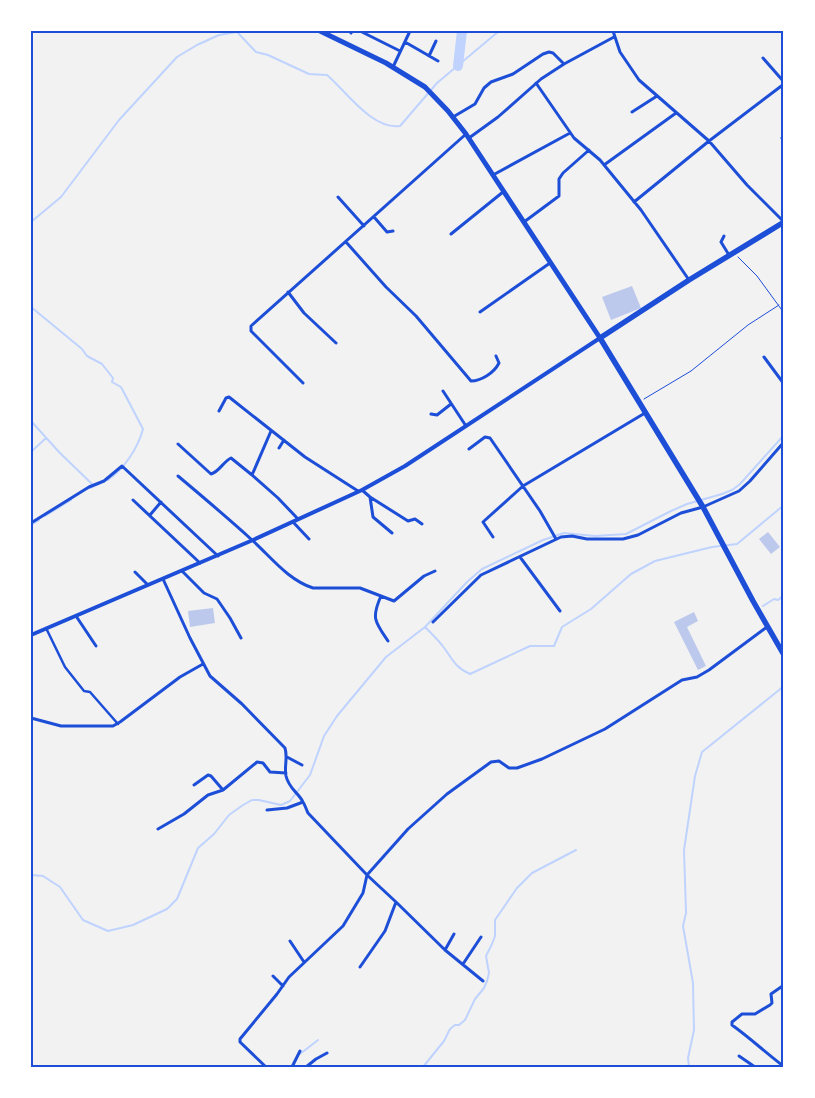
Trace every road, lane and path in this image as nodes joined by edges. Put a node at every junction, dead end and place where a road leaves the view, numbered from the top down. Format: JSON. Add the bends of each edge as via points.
{"nodes":[{"id":1,"x":320,"y":31,"type":"edge"},
{"id":2,"x":360,"y":31,"type":"edge"},
{"id":3,"x":410,"y":31,"type":"edge"},
{"id":4,"x":613,"y":31,"type":"edge"},
{"id":5,"x":329,"y":33,"type":"edge"},
{"id":6,"x":614,"y":37,"type":"junction"},
{"id":7,"x":436,"y":41,"type":"dead end"},
{"id":8,"x":405,"y":42,"type":"junction"},
{"id":9,"x":400,"y":51,"type":"junction"},
{"id":10,"x":429,"y":56,"type":"junction"},
{"id":11,"x":763,"y":58,"type":"dead end"},
{"id":12,"x":438,"y":61,"type":"dead end"},
{"id":13,"x":564,"y":64,"type":"junction"},
{"id":14,"x":393,"y":67,"type":"junction"},
{"id":15,"x":536,"y":82,"type":"junction"},
{"id":16,"x":784,"y":83,"type":"edge"},
{"id":17,"x":658,"y":96,"type":"junction"},
{"id":18,"x":632,"y":112,"type":"dead end"},
{"id":19,"x":677,"y":113,"type":"junction"},
{"id":20,"x":453,"y":117,"type":"junction"},
{"id":21,"x":570,"y":133,"type":"junction"},
{"id":22,"x":467,"y":136,"type":"junction"},
{"id":23,"x":709,"y":141,"type":"junction"},
{"id":24,"x":589,"y":150,"type":"junction"},
{"id":25,"x":604,"y":165,"type":"junction"},
{"id":26,"x":492,"y":175,"type":"junction"},
{"id":27,"x":503,"y":192,"type":"junction"},
{"id":28,"x":338,"y":197,"type":"dead end"},
{"id":29,"x":634,"y":202,"type":"junction"},
{"id":30,"x":374,"y":217,"type":"junction"},
{"id":31,"x":523,"y":222,"type":"junction"},
{"id":32,"x":784,"y":222,"type":"edge"},
{"id":33,"x":364,"y":226,"type":"junction"},
{"id":34,"x":394,"y":231,"type":"dead end"},
{"id":35,"x":451,"y":234,"type":"dead end"},
{"id":36,"x":724,"y":236,"type":"dead end"},
{"id":37,"x":346,"y":242,"type":"junction"},
{"id":38,"x":732,"y":255,"type":"junction"},
{"id":39,"x":550,"y":263,"type":"junction"},
{"id":40,"x":689,"y":280,"type":"junction"},
{"id":41,"x":288,"y":292,"type":"junction"},
{"id":42,"x":779,"y":305,"type":"junction"},
{"id":43,"x":480,"y":312,"type":"dead end"},
{"id":44,"x":784,"y":313,"type":"edge"},
{"id":45,"x":600,"y":338,"type":"junction"},
{"id":46,"x":336,"y":343,"type":"dead end"},
{"id":47,"x":496,"y":356,"type":"dead end"},
{"id":48,"x":764,"y":357,"type":"dead end"},
{"id":49,"x":303,"y":383,"type":"dead end"},
{"id":50,"x":784,"y":384,"type":"edge"},
{"id":51,"x":443,"y":391,"type":"dead end"},
{"id":52,"x":639,"y":402,"type":"junction"},
{"id":53,"x":451,"y":404,"type":"junction"},
{"id":54,"x":219,"y":411,"type":"dead end"},
{"id":55,"x":646,"y":412,"type":"junction"},
{"id":56,"x":431,"y":414,"type":"dead end"},
{"id":57,"x":466,"y":426,"type":"junction"},
{"id":58,"x":272,"y":431,"type":"junction"},
{"id":59,"x":284,"y":440,"type":"junction"},
{"id":60,"x":784,"y":442,"type":"edge"},
{"id":61,"x":178,"y":444,"type":"dead end"},
{"id":62,"x":279,"y":448,"type":"dead end"},
{"id":63,"x":469,"y":449,"type":"dead end"},
{"id":64,"x":252,"y":474,"type":"junction"},
{"id":65,"x":178,"y":476,"type":"dead end"},
{"id":66,"x":523,"y":486,"type":"junction"},
{"id":67,"x":360,"y":490,"type":"junction"},
{"id":68,"x":370,"y":497,"type":"junction"},
{"id":69,"x":133,"y":500,"type":"dead end"},
{"id":70,"x":161,"y":502,"type":"junction"},
{"id":71,"x":702,"y":506,"type":"junction"},
{"id":72,"x":150,"y":515,"type":"junction"},
{"id":73,"x":298,"y":519,"type":"junction"},
{"id":74,"x":293,"y":522,"type":"junction"},
{"id":75,"x":31,"y":523,"type":"edge"},
{"id":76,"x":422,"y":524,"type":"dead end"},
{"id":77,"x":392,"y":533,"type":"dead end"},
{"id":78,"x":493,"y":537,"type":"dead end"},
{"id":79,"x":555,"y":537,"type":"junction"},
{"id":80,"x":309,"y":539,"type":"dead end"},
{"id":81,"x":253,"y":540,"type":"junction"},
{"id":82,"x":218,"y":556,"type":"junction"},
{"id":83,"x":520,"y":557,"type":"junction"},
{"id":84,"x":200,"y":563,"type":"junction"},
{"id":85,"x":182,"y":571,"type":"junction"},
{"id":86,"x":135,"y":572,"type":"dead end"},
{"id":87,"x":435,"y":572,"type":"dead end"},
{"id":88,"x":163,"y":579,"type":"junction"},
{"id":89,"x":148,"y":585,"type":"junction"},
{"id":90,"x":380,"y":596,"type":"junction"},
{"id":91,"x":560,"y":611,"type":"dead end"},
{"id":92,"x":76,"y":616,"type":"junction"},
{"id":93,"x":433,"y":622,"type":"dead end"},
{"id":94,"x":768,"y":627,"type":"junction"},
{"id":95,"x":46,"y":628,"type":"junction"},
{"id":96,"x":31,"y":635,"type":"edge"},
{"id":97,"x":241,"y":638,"type":"dead end"},
{"id":98,"x":388,"y":640,"type":"dead end"},
{"id":99,"x":96,"y":646,"type":"dead end"},
{"id":100,"x":784,"y":655,"type":"edge"},
{"id":101,"x":203,"y":664,"type":"junction"},
{"id":102,"x":31,"y":718,"type":"edge"},
{"id":103,"x":118,"y":724,"type":"junction"},
{"id":104,"x":287,"y":757,"type":"junction"},
{"id":105,"x":302,"y":765,"type":"dead end"},
{"id":106,"x":286,"y":772,"type":"junction"},
{"id":107,"x":194,"y":785,"type":"dead end"},
{"id":108,"x":223,"y":790,"type":"junction"},
{"id":109,"x":303,"y":802,"type":"junction"},
{"id":110,"x":267,"y":810,"type":"dead end"},
{"id":111,"x":158,"y":829,"type":"dead end"},
{"id":112,"x":367,"y":875,"type":"junction"},
{"id":113,"x":396,"y":902,"type":"junction"},
{"id":114,"x":454,"y":934,"type":"dead end"},
{"id":115,"x":481,"y":937,"type":"dead end"},
{"id":116,"x":290,"y":941,"type":"dead end"},
{"id":117,"x":445,"y":950,"type":"junction"},
{"id":118,"x":304,"y":962,"type":"junction"},
{"id":119,"x":463,"y":964,"type":"junction"},
{"id":120,"x":360,"y":967,"type":"dead end"},
{"id":121,"x":273,"y":976,"type":"dead end"},
{"id":122,"x":483,"y":981,"type":"dead end"},
{"id":123,"x":784,"y":984,"type":"edge"},
{"id":124,"x":283,"y":986,"type":"junction"},
{"id":125,"x":300,"y":1051,"type":"dead end"},
{"id":126,"x":327,"y":1053,"type":"dead end"},
{"id":127,"x":739,"y":1056,"type":"dead end"},
{"id":128,"x":783,"y":1065,"type":"edge"},
{"id":129,"x":266,"y":1067,"type":"edge"},
{"id":130,"x":292,"y":1067,"type":"edge"},
{"id":131,"x":306,"y":1067,"type":"edge"},
{"id":132,"x":754,"y":1067,"type":"edge"}],
"edges":[{"from":1,"to":5,"type":"main road"},
{"from":2,"to":9,"type":"street"},
{"from":3,"to":8,"type":"street"},
{"from":4,"to":6,"type":"street"},
{"from":5,"to":14,"type":"main road"},
{"from":6,"to":13,"type":"street"},
{"from":6,"to":17,"type":"street","via":[[633,74]]},
{"from":7,"to":10,"type":"street"},
{"from":8,"to":9,"type":"street"},
{"from":8,"to":10,"type":"street"},
{"from":9,"to":14,"type":"street"},
{"from":10,"to":12,"type":"street"},
{"from":11,"to":16,"type":"street"},
{"from":13,"to":15,"type":"street"},
{"from":13,"to":20,"type":"street","via":[[553,53],[547,52],[513,74],[491,82],[474,104]]},
{"from":14,"to":20,"type":"main road","via":[[424,87]]},
{"from":15,"to":21,"type":"street"},
{"from":15,"to":22,"type":"street","via":[[498,117]]},
{"from":16,"to":23,"type":"street"},
{"from":17,"to":18,"type":"street"},
{"from":17,"to":19,"type":"street"},
{"from":19,"to":23,"type":"street"},
{"from":19,"to":25,"type":"street"},
{"from":20,"to":22,"type":"main road"},
{"from":21,"to":24,"type":"street"},
{"from":21,"to":26,"type":"street"},
{"from":22,"to":26,"type":"main road"},
{"from":22,"to":30,"type":"street"},
{"from":23,"to":29,"type":"street"},
{"from":23,"to":32,"type":"street"},
{"from":24,"to":25,"type":"street"},
{"from":24,"to":31,"type":"street","via":[[562,173],[560,196]]},
{"from":25,"to":29,"type":"street"},
{"from":26,"to":27,"type":"main road"},
{"from":27,"to":31,"type":"main road"},
{"from":27,"to":35,"type":"street"},
{"from":28,"to":33,"type":"street"},
{"from":29,"to":40,"type":"street"},
{"from":30,"to":33,"type":"street"},
{"from":30,"to":34,"type":"street","via":[[387,232]]},
{"from":31,"to":39,"type":"main road"},
{"from":32,"to":38,"type":"highway"},
{"from":33,"to":37,"type":"street"},
{"from":36,"to":38,"type":"street","via":[[721,242]]},
{"from":37,"to":41,"type":"street"},
{"from":37,"to":47,"type":"street","via":[[416,316],[471,381],[478,381],[497,367]]},
{"from":38,"to":40,"type":"highway"},
{"from":38,"to":42,"type":"path","via":[[757,276]]},
{"from":39,"to":43,"type":"street"},
{"from":39,"to":45,"type":"main road"},
{"from":40,"to":45,"type":"highway"},
{"from":41,"to":46,"type":"street","via":[[304,313]]},
{"from":41,"to":49,"type":"street","via":[[250,329]]},
{"from":42,"to":44,"type":"path"},
{"from":42,"to":52,"type":"path","via":[[748,325],[691,371]]},
{"from":45,"to":52,"type":"highway"},
{"from":45,"to":57,"type":"street"},
{"from":48,"to":50,"type":"street"},
{"from":51,"to":53,"type":"street"},
{"from":52,"to":55,"type":"highway"},
{"from":53,"to":56,"type":"street","via":[[437,415]]},
{"from":53,"to":57,"type":"street"},
{"from":54,"to":58,"type":"street","via":[[229,397]]},
{"from":55,"to":66,"type":"street"},
{"from":55,"to":71,"type":"highway"},
{"from":57,"to":67,"type":"street","via":[[405,466]]},
{"from":58,"to":59,"type":"street"},
{"from":58,"to":64,"type":"street"},
{"from":59,"to":62,"type":"street"},
{"from":59,"to":67,"type":"street"},
{"from":60,"to":71,"type":"street","via":[[743,488]]},
{"from":61,"to":64,"type":"street","via":[[211,474],[231,458]]},
{"from":63,"to":66,"type":"street","via":[[489,437]]},
{"from":64,"to":73,"type":"street"},
{"from":65,"to":81,"type":"street"},
{"from":66,"to":78,"type":"street","via":[[483,522]]},
{"from":66,"to":79,"type":"street"},
{"from":67,"to":68,"type":"street"},
{"from":67,"to":73,"type":"street"},
{"from":68,"to":76,"type":"street","via":[[408,521],[415,519]]},
{"from":68,"to":77,"type":"street","via":[[373,517]]},
{"from":69,"to":72,"type":"street"},
{"from":70,"to":72,"type":"street"},
{"from":70,"to":75,"type":"street","via":[[124,467],[120,467]]},
{"from":70,"to":82,"type":"street"},
{"from":71,"to":79,"type":"street","via":[[627,539]]},
{"from":71,"to":94,"type":"highway"},
{"from":72,"to":84,"type":"street"},
{"from":73,"to":74,"type":"street"},
{"from":74,"to":80,"type":"street"},
{"from":74,"to":81,"type":"street"},
{"from":79,"to":83,"type":"street"},
{"from":81,"to":82,"type":"street"},
{"from":81,"to":90,"type":"street","via":[[302,584],[313,588],[360,588]]},
{"from":82,"to":84,"type":"street"},
{"from":83,"to":91,"type":"street"},
{"from":83,"to":93,"type":"street","via":[[481,575]]},
{"from":84,"to":85,"type":"street"},
{"from":85,"to":88,"type":"street"},
{"from":85,"to":97,"type":"street","via":[[204,593],[217,600]]},
{"from":86,"to":89,"type":"street"},
{"from":87,"to":90,"type":"street","via":[[424,576],[395,601]]},
{"from":88,"to":89,"type":"street"},
{"from":88,"to":101,"type":"street"},
{"from":89,"to":92,"type":"street"},
{"from":90,"to":98,"type":"street","via":[[374,616]]},
{"from":92,"to":95,"type":"street"},
{"from":92,"to":99,"type":"street"},
{"from":94,"to":100,"type":"highway"},
{"from":94,"to":112,"type":"street","via":[[709,670],[682,680],[605,729],[517,768],[509,768],[499,761],[489,763],[447,794]]},
{"from":95,"to":96,"type":"street"},
{"from":95,"to":103,"type":"street","via":[[65,667]]},
{"from":101,"to":103,"type":"street","via":[[180,677]]},
{"from":101,"to":104,"type":"street","via":[[213,680],[237,699],[283,746]]},
{"from":102,"to":103,"type":"street","via":[[60,726]]},
{"from":104,"to":105,"type":"street"},
{"from":104,"to":106,"type":"street"},
{"from":106,"to":108,"type":"street","via":[[270,772],[257,762]]},
{"from":106,"to":109,"type":"street","via":[[290,786]]},
{"from":107,"to":108,"type":"street","via":[[208,774]]},
{"from":108,"to":111,"type":"street","via":[[208,795]]},
{"from":109,"to":110,"type":"street"},
{"from":109,"to":112,"type":"street","via":[[312,817]]},
{"from":112,"to":113,"type":"street"},
{"from":112,"to":118,"type":"street","via":[[363,893],[351,915],[331,939]]},
{"from":113,"to":117,"type":"street"},
{"from":113,"to":120,"type":"street","via":[[385,931]]},
{"from":114,"to":117,"type":"street"},
{"from":115,"to":119,"type":"street"},
{"from":116,"to":118,"type":"street"},
{"from":117,"to":119,"type":"street"},
{"from":118,"to":124,"type":"street"},
{"from":119,"to":122,"type":"street"},
{"from":121,"to":124,"type":"street"},
{"from":123,"to":128,"type":"street","via":[[771,994],[772,1003],[755,1014],[742,1014],[732,1022]]},
{"from":124,"to":129,"type":"street","via":[[240,1039]]},
{"from":125,"to":130,"type":"street"},
{"from":126,"to":131,"type":"street"},
{"from":127,"to":132,"type":"street"}]}
